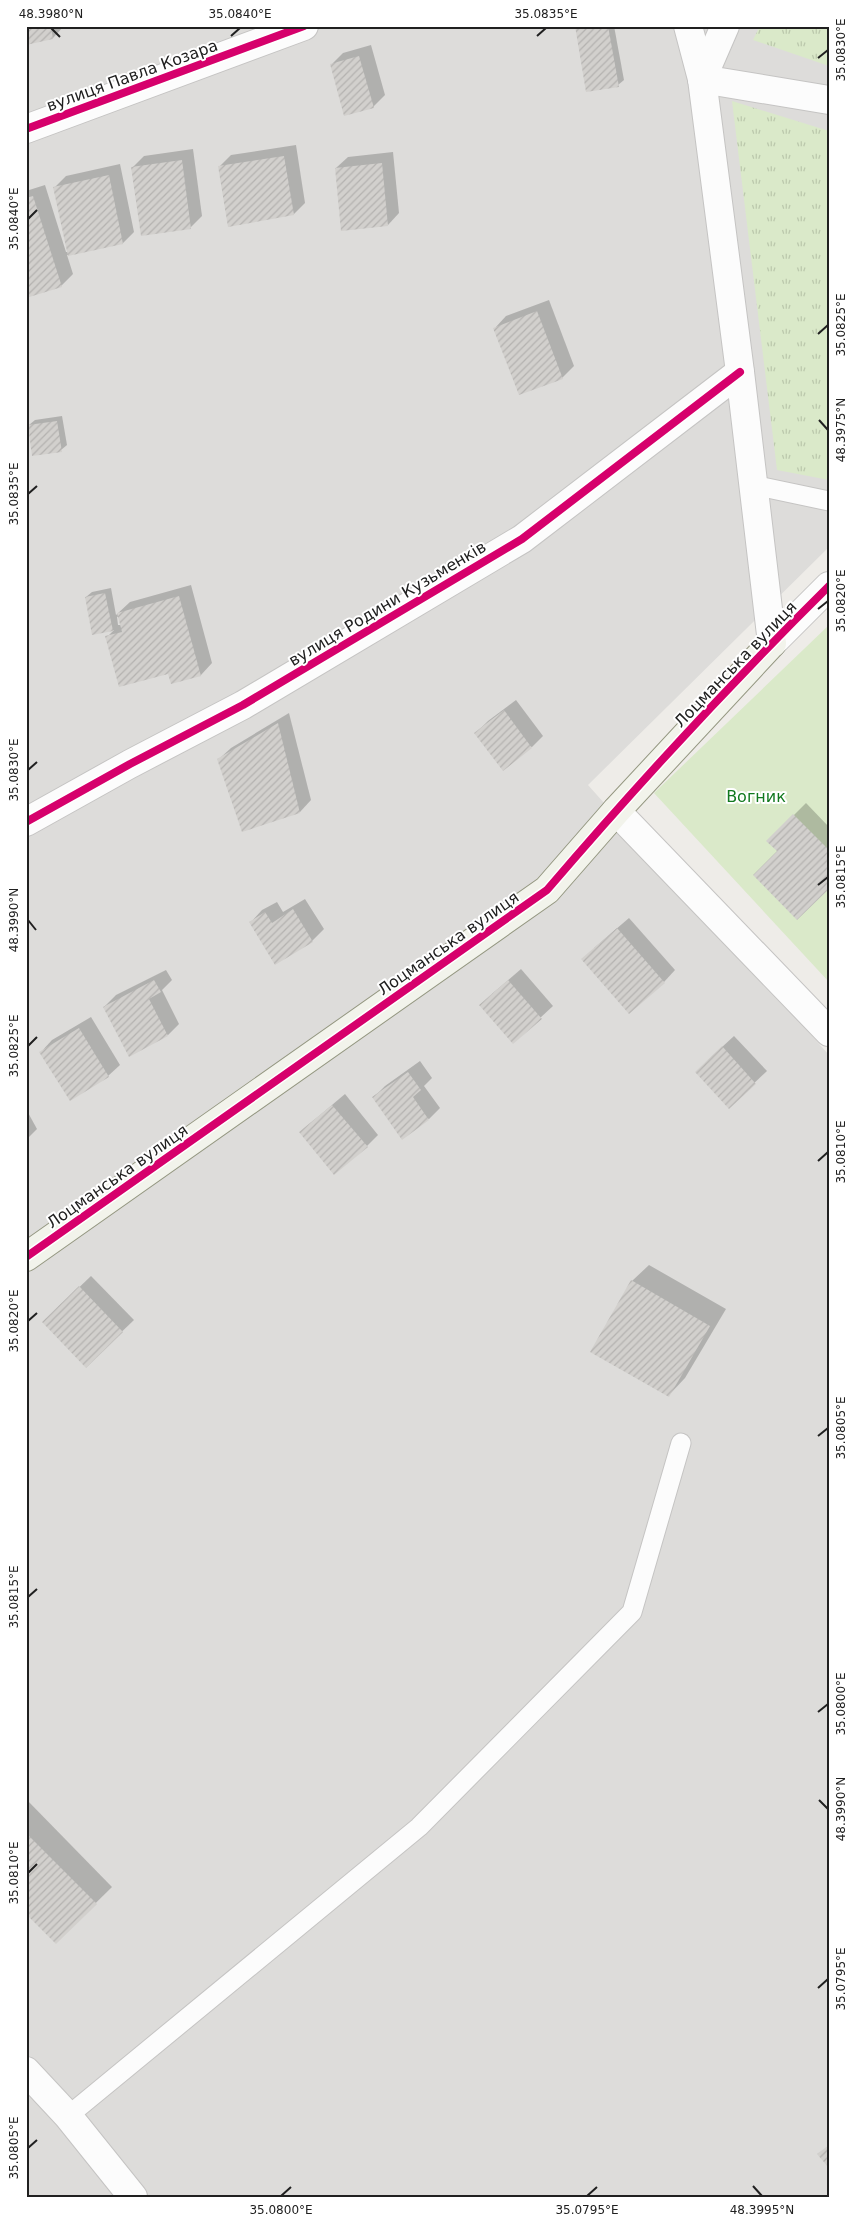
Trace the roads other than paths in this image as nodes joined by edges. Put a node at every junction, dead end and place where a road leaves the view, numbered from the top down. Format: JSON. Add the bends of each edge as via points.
{"nodes":[{"id":1,"x":304,"y":26,"type":"edge"},
{"id":2,"x":688,"y":26,"type":"edge"},
{"id":3,"x":724,"y":26,"type":"edge"},
{"id":4,"x":702,"y":78,"type":"junction"},
{"id":5,"x":829,"y":100,"type":"edge"},
{"id":6,"x":26,"y":129,"type":"edge"},
{"id":7,"x":740,"y":372,"type":"junction"},
{"id":8,"x":753,"y":485,"type":"junction"},
{"id":9,"x":829,"y":502,"type":"edge"},
{"id":10,"x":827,"y":590,"type":"edge"},
{"id":11,"x":772,"y":642,"type":"junction"},
{"id":12,"x":616,"y":810,"type":"junction"},
{"id":13,"x":26,"y":822,"type":"edge"},
{"id":14,"x":829,"y":1032,"type":"edge"},
{"id":15,"x":26,"y":1257,"type":"edge"},
{"id":16,"x":681,"y":1443,"type":"dead end"},
{"id":17,"x":26,"y":2072,"type":"edge"},
{"id":18,"x":68,"y":2116,"type":"junction"},
{"id":19,"x":133,"y":2197,"type":"edge"}],
"edges":[{"from":1,"to":6,"type":"street","name":"вулиця Павла Козара"},
{"from":2,"to":4,"type":"street"},
{"from":3,"to":4,"type":"street"},
{"from":4,"to":5,"type":"street"},
{"from":4,"to":7,"type":"street"},
{"from":7,"to":8,"type":"street"},
{"from":7,"to":13,"type":"street","name":"вулиця Родини Кузьменків","via":[[522,539],[243,705]]},
{"from":8,"to":9,"type":"lane"},
{"from":8,"to":11,"type":"street"},
{"from":10,"to":11,"type":"street","name":"Лоцманська вулиця"},
{"from":11,"to":12,"type":"street","name":"Лоцманська вулиця"},
{"from":12,"to":14,"type":"street"},
{"from":12,"to":15,"type":"street","name":"Лоцманська вулиця","via":[[547,890]]},
{"from":16,"to":18,"type":"lane","via":[[632,1612],[419,1828]]},
{"from":17,"to":18,"type":"street"},
{"from":18,"to":19,"type":"street"}]}
